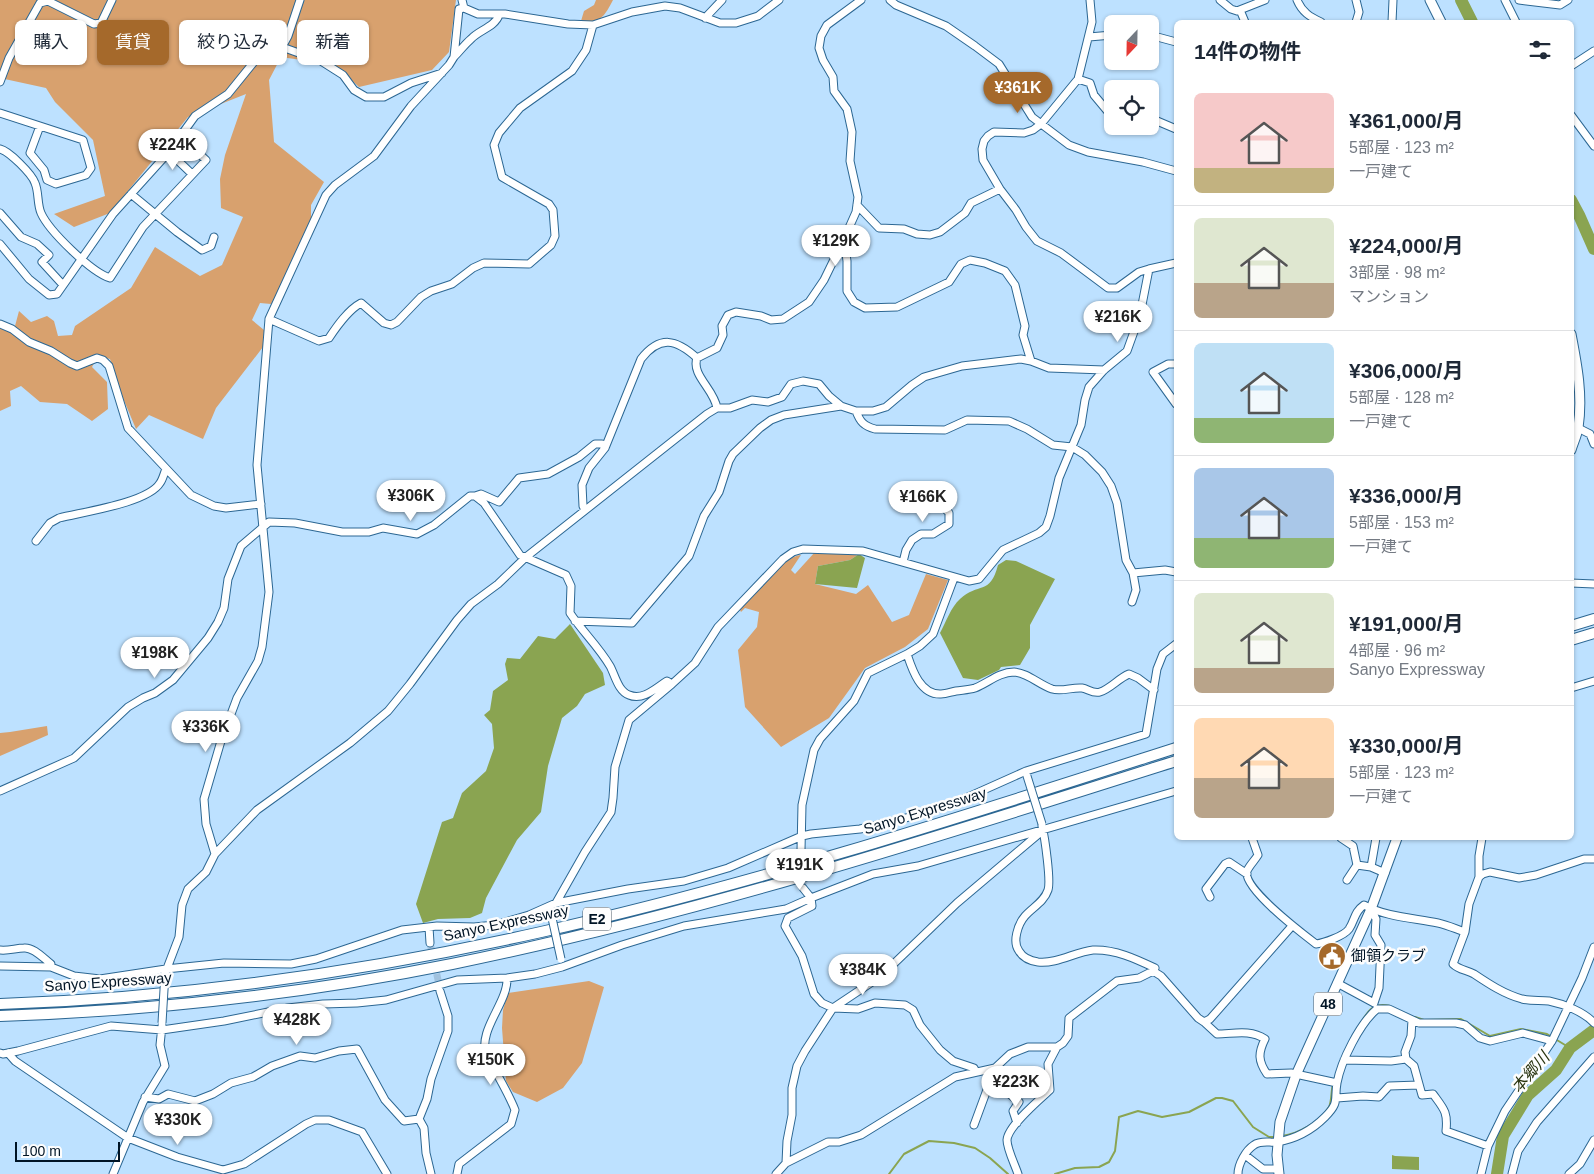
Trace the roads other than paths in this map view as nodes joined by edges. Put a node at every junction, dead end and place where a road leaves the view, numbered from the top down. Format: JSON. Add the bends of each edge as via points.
{"nodes":[{"id":1,"x":112,"y":0,"type":"edge"},
{"id":2,"x":300,"y":0,"type":"edge"},
{"id":3,"x":462,"y":0,"type":"edge"},
{"id":4,"x":722,"y":0,"type":"edge"},
{"id":5,"x":779,"y":0,"type":"edge"},
{"id":6,"x":861,"y":0,"type":"edge"},
{"id":7,"x":890,"y":0,"type":"edge"},
{"id":8,"x":1090,"y":0,"type":"edge"},
{"id":9,"x":1220,"y":0,"type":"edge"},
{"id":10,"x":1265,"y":0,"type":"edge"},
{"id":11,"x":1297,"y":0,"type":"edge"},
{"id":12,"x":1356,"y":0,"type":"edge"},
{"id":13,"x":1393,"y":0,"type":"edge"},
{"id":14,"x":1430,"y":0,"type":"edge"},
{"id":15,"x":1505,"y":0,"type":"edge"},
{"id":16,"x":1519,"y":0,"type":"edge"},
{"id":17,"x":1568,"y":0,"type":"edge"},
{"id":18,"x":464,"y":8,"type":"junction"},
{"id":19,"x":1240,"y":10,"type":"junction"},
{"id":20,"x":498,"y":15,"type":"junction"},
{"id":21,"x":1309,"y":16,"type":"junction"},
{"id":22,"x":706,"y":18,"type":"junction"},
{"id":23,"x":1244,"y":20,"type":"edge"},
{"id":24,"x":1312,"y":20,"type":"edge"},
{"id":25,"x":1316,"y":20,"type":"edge"},
{"id":26,"x":1356,"y":20,"type":"edge"},
{"id":27,"x":1392,"y":20,"type":"edge"},
{"id":28,"x":1440,"y":20,"type":"edge"},
{"id":29,"x":1515,"y":20,"type":"edge"},
{"id":30,"x":593,"y":25,"type":"junction"},
{"id":31,"x":1104,"y":36,"type":"edge"},
{"id":32,"x":1088,"y":37,"type":"junction"},
{"id":33,"x":1159,"y":37,"type":"edge"},
{"id":34,"x":287,"y":38,"type":"edge"},
{"id":35,"x":1174,"y":41,"type":"edge"},
{"id":36,"x":287,"y":49,"type":"edge"},
{"id":37,"x":1594,"y":51,"type":"edge"},
{"id":38,"x":454,"y":57,"type":"junction"},
{"id":39,"x":1574,"y":64,"type":"edge"},
{"id":40,"x":252,"y":65,"type":"edge"},
{"id":41,"x":442,"y":72,"type":"junction"},
{"id":42,"x":1078,"y":79,"type":"junction"},
{"id":43,"x":0,"y":82,"type":"edge"},
{"id":44,"x":1104,"y":106,"type":"edge"},
{"id":45,"x":0,"y":113,"type":"edge"},
{"id":46,"x":1574,"y":119,"type":"edge"},
{"id":47,"x":1159,"y":122,"type":"edge"},
{"id":48,"x":1041,"y":124,"type":"junction"},
{"id":49,"x":40,"y":126,"type":"junction"},
{"id":50,"x":1174,"y":128,"type":"edge"},
{"id":51,"x":180,"y":136,"type":"junction"},
{"id":52,"x":1594,"y":146,"type":"edge"},
{"id":53,"x":0,"y":149,"type":"edge"},
{"id":54,"x":169,"y":152,"type":"junction"},
{"id":55,"x":1174,"y":170,"type":"edge"},
{"id":56,"x":192,"y":174,"type":"junction"},
{"id":57,"x":47,"y":180,"type":"junction"},
{"id":58,"x":1000,"y":189,"type":"junction"},
{"id":59,"x":37,"y":192,"type":"junction"},
{"id":60,"x":131,"y":194,"type":"junction"},
{"id":61,"x":857,"y":206,"type":"junction"},
{"id":62,"x":0,"y":213,"type":"edge"},
{"id":63,"x":155,"y":215,"type":"junction"},
{"id":64,"x":214,"y":238,"type":"dead end"},
{"id":65,"x":844,"y":239,"type":"junction"},
{"id":66,"x":0,"y":244,"type":"edge"},
{"id":67,"x":82,"y":259,"type":"junction"},
{"id":68,"x":1174,"y":263,"type":"edge"},
{"id":69,"x":1149,"y":269,"type":"junction"},
{"id":70,"x":63,"y":285,"type":"junction"},
{"id":71,"x":269,"y":319,"type":"junction"},
{"id":72,"x":0,"y":324,"type":"edge"},
{"id":73,"x":1574,"y":348,"type":"edge"},
{"id":74,"x":697,"y":358,"type":"junction"},
{"id":75,"x":1031,"y":361,"type":"junction"},
{"id":76,"x":1174,"y":366,"type":"edge"},
{"id":77,"x":1104,"y":370,"type":"junction"},
{"id":78,"x":1174,"y":401,"type":"edge"},
{"id":79,"x":842,"y":406,"type":"junction"},
{"id":80,"x":717,"y":408,"type":"junction"},
{"id":81,"x":856,"y":411,"type":"junction"},
{"id":82,"x":1578,"y":428,"type":"junction"},
{"id":83,"x":1574,"y":441,"type":"edge"},
{"id":84,"x":1594,"y":444,"type":"edge"},
{"id":85,"x":1072,"y":447,"type":"junction"},
{"id":86,"x":605,"y":448,"type":"junction"},
{"id":87,"x":166,"y":469,"type":"junction"},
{"id":88,"x":937,"y":488,"type":"dead end"},
{"id":89,"x":475,"y":496,"type":"junction"},
{"id":90,"x":261,"y":504,"type":"junction"},
{"id":91,"x":585,"y":510,"type":"junction"},
{"id":92,"x":262,"y":527,"type":"junction"},
{"id":93,"x":36,"y":541,"type":"dead end"},
{"id":94,"x":526,"y":557,"type":"junction"},
{"id":95,"x":903,"y":562,"type":"junction"},
{"id":96,"x":1174,"y":572,"type":"edge"},
{"id":97,"x":1134,"y":573,"type":"junction"},
{"id":98,"x":954,"y":578,"type":"junction"},
{"id":99,"x":1574,"y":582,"type":"edge"},
{"id":100,"x":1594,"y":584,"type":"edge"},
{"id":101,"x":1132,"y":602,"type":"dead end"},
{"id":102,"x":1594,"y":619,"type":"edge"},
{"id":103,"x":575,"y":621,"type":"junction"},
{"id":104,"x":1574,"y":625,"type":"edge"},
{"id":105,"x":1594,"y":633,"type":"edge"},
{"id":106,"x":1574,"y":639,"type":"edge"},
{"id":107,"x":1174,"y":645,"type":"edge"},
{"id":108,"x":907,"y":654,"type":"junction"},
{"id":109,"x":1594,"y":681,"type":"edge"},
{"id":110,"x":672,"y":684,"type":"junction"},
{"id":111,"x":1574,"y":687,"type":"edge"},
{"id":112,"x":1154,"y":690,"type":"junction"},
{"id":113,"x":1174,"y":749,"type":"edge"},
{"id":114,"x":1174,"y":762,"type":"edge"},
{"id":115,"x":1026,"y":774,"type":"junction"},
{"id":116,"x":0,"y":791,"type":"edge"},
{"id":117,"x":1174,"y":792,"type":"edge"},
{"id":118,"x":1042,"y":827,"type":"junction"},
{"id":119,"x":802,"y":836,"type":"junction"},
{"id":120,"x":1253,"y":840,"type":"edge"},
{"id":121,"x":1345,"y":840,"type":"edge"},
{"id":122,"x":1376,"y":840,"type":"edge"},
{"id":123,"x":1396,"y":840,"type":"edge"},
{"id":124,"x":1482,"y":840,"type":"edge"},
{"id":125,"x":801,"y":850,"type":"tunnel mouth"},
{"id":126,"x":215,"y":854,"type":"junction"},
{"id":127,"x":1594,"y":859,"type":"edge"},
{"id":128,"x":1357,"y":865,"type":"junction"},
{"id":129,"x":1371,"y":867,"type":"junction"},
{"id":130,"x":1385,"y":873,"type":"junction"},
{"id":131,"x":1247,"y":874,"type":"junction"},
{"id":132,"x":1479,"y":877,"type":"junction"},
{"id":133,"x":1347,"y":880,"type":"dead end"},
{"id":134,"x":803,"y":888,"type":"tunnel mouth"},
{"id":135,"x":1210,"y":897,"type":"dead end"},
{"id":136,"x":811,"y":898,"type":"junction"},
{"id":137,"x":551,"y":907,"type":"junction"},
{"id":138,"x":1371,"y":909,"type":"junction"},
{"id":139,"x":1292,"y":926,"type":"junction"},
{"id":140,"x":429,"y":927,"type":"junction"},
{"id":141,"x":1464,"y":932,"type":"junction"},
{"id":142,"x":430,"y":943,"type":"tunnel mouth"},
{"id":143,"x":1594,"y":947,"type":"edge"},
{"id":144,"x":0,"y":950,"type":"edge"},
{"id":145,"x":562,"y":963,"type":"junction"},
{"id":146,"x":0,"y":966,"type":"edge"},
{"id":147,"x":50,"y":967,"type":"junction"},
{"id":148,"x":166,"y":971,"type":"junction"},
{"id":149,"x":1153,"y":971,"type":"junction"},
{"id":150,"x":507,"y":978,"type":"junction"},
{"id":151,"x":1338,"y":983,"type":"junction"},
{"id":152,"x":440,"y":991,"type":"tunnel mouth"},
{"id":153,"x":0,"y":1004,"type":"edge"},
{"id":154,"x":1376,"y":1006,"type":"junction"},
{"id":155,"x":833,"y":1008,"type":"junction"},
{"id":156,"x":1569,"y":1008,"type":"junction"},
{"id":157,"x":0,"y":1016,"type":"edge"},
{"id":158,"x":1412,"y":1020,"type":"junction"},
{"id":159,"x":1592,"y":1021,"type":"edge"},
{"id":160,"x":1204,"y":1022,"type":"junction"},
{"id":161,"x":162,"y":1026,"type":"junction"},
{"id":162,"x":1552,"y":1040,"type":"junction"},
{"id":163,"x":1057,"y":1047,"type":"junction"},
{"id":164,"x":0,"y":1053,"type":"edge"},
{"id":165,"x":8,"y":1053,"type":"junction"},
{"id":166,"x":1594,"y":1057,"type":"edge"},
{"id":167,"x":1406,"y":1059,"type":"junction"},
{"id":168,"x":1344,"y":1060,"type":"junction"},
{"id":169,"x":995,"y":1068,"type":"junction"},
{"id":170,"x":976,"y":1072,"type":"junction"},
{"id":171,"x":1296,"y":1075,"type":"junction"},
{"id":172,"x":1337,"y":1083,"type":"junction"},
{"id":173,"x":1419,"y":1085,"type":"junction"},
{"id":174,"x":146,"y":1097,"type":"junction"},
{"id":175,"x":1337,"y":1098,"type":"junction"},
{"id":176,"x":419,"y":1119,"type":"junction"},
{"id":177,"x":1017,"y":1122,"type":"junction"},
{"id":178,"x":974,"y":1125,"type":"dead end"},
{"id":179,"x":128,"y":1138,"type":"junction"},
{"id":180,"x":1594,"y":1140,"type":"edge"},
{"id":181,"x":1277,"y":1142,"type":"junction"},
{"id":182,"x":1488,"y":1146,"type":"junction"},
{"id":183,"x":1245,"y":1155,"type":"junction"},
{"id":184,"x":786,"y":1164,"type":"junction"},
{"id":185,"x":1279,"y":1171,"type":"edge"},
{"id":186,"x":223,"y":1172,"type":"edge"},
{"id":187,"x":113,"y":1174,"type":"edge"},
{"id":188,"x":387,"y":1174,"type":"edge"},
{"id":189,"x":431,"y":1174,"type":"edge"},
{"id":190,"x":457,"y":1174,"type":"edge"},
{"id":191,"x":776,"y":1174,"type":"edge"},
{"id":192,"x":1018,"y":1174,"type":"edge"},
{"id":193,"x":1238,"y":1174,"type":"edge"},
{"id":194,"x":1481,"y":1174,"type":"edge"},
{"id":195,"x":1512,"y":1174,"type":"edge"},
{"id":196,"x":1569,"y":1174,"type":"edge"}],
"edges":[{"from":1,"to":43,"type":"street","via":[[101,23],[94,24],[48,1],[40,3],[8,58]]},
{"from":2,"to":34,"type":"street"},
{"from":3,"to":18,"type":"street"},
{"from":4,"to":22,"type":"street"},
{"from":5,"to":22,"type":"street","via":[[758,16],[736,23],[720,23]]},
{"from":6,"to":61,"type":"street","via":[[827,25],[819,48],[833,77],[834,90],[847,109],[852,132],[850,161]]},
{"from":7,"to":48,"type":"street","via":[[946,26],[999,64],[1032,117]]},
{"from":8,"to":32,"type":"street","via":[[1092,22]]},
{"from":9,"to":19,"type":"street","via":[[1231,9]]},
{"from":10,"to":19,"type":"street"},
{"from":11,"to":21,"type":"street"},
{"from":12,"to":26,"type":"street"},
{"from":13,"to":27,"type":"street"},
{"from":14,"to":28,"type":"main road"},
{"from":15,"to":29,"type":"street"},
{"from":16,"to":17,"type":"street","via":[[1560,5]]},
{"from":18,"to":20,"type":"street","via":[[478,14]]},
{"from":18,"to":38,"type":"street","via":[[459,9]]},
{"from":19,"to":23,"type":"street"},
{"from":20,"to":30,"type":"street"},
{"from":20,"to":38,"type":"street"},
{"from":21,"to":24,"type":"street"},
{"from":21,"to":25,"type":"street"},
{"from":22,"to":30,"type":"street","via":[[665,6],[632,12]]},
{"from":30,"to":71,"type":"street","via":[[586,50],[572,71],[520,108],[498,133],[494,145],[502,176],[554,210],[555,236],[551,245],[529,264],[484,263],[473,268],[452,284],[421,297],[391,325],[384,323],[361,303],[329,338],[319,342]]},
{"from":31,"to":32,"type":"street"},
{"from":32,"to":42,"type":"street"},
{"from":33,"to":35,"type":"street"},
{"from":36,"to":41,"type":"street","via":[[321,61],[343,74],[354,90],[366,97],[391,95],[411,82]]},
{"from":37,"to":39,"type":"street"},
{"from":38,"to":41,"type":"street"},
{"from":40,"to":51,"type":"street","via":[[228,94],[194,116]]},
{"from":41,"to":71,"type":"street","via":[[411,106],[374,156],[326,195]]},
{"from":42,"to":44,"type":"street","via":[[1090,83],[1094,95]]},
{"from":42,"to":48,"type":"street"},
{"from":45,"to":49,"type":"street"},
{"from":46,"to":52,"type":"street"},
{"from":47,"to":50,"type":"street"},
{"from":48,"to":55,"type":"street","via":[[1069,145],[1088,152]]},
{"from":48,"to":58,"type":"street","via":[[1024,133],[994,132],[984,141],[983,160]]},
{"from":49,"to":57,"type":"street","via":[[30,153],[44,170]]},
{"from":49,"to":57,"type":"street","via":[[83,140],[91,168],[86,176],[56,184]]},
{"from":51,"to":54,"type":"street"},
{"from":51,"to":56,"type":"street","via":[[206,160]]},
{"from":53,"to":59,"type":"street","via":[[16,160],[35,181]]},
{"from":54,"to":56,"type":"street"},
{"from":54,"to":60,"type":"street"},
{"from":56,"to":63,"type":"street"},
{"from":57,"to":59,"type":"street","via":[[45,187]]},
{"from":58,"to":61,"type":"street","via":[[971,203],[965,213],[940,232],[930,235],[879,228]]},
{"from":58,"to":69,"type":"street","via":[[1036,240],[1061,253],[1108,288],[1117,288],[1138,272]]},
{"from":59,"to":67,"type":"street","via":[[40,212],[50,228]]},
{"from":60,"to":63,"type":"street"},
{"from":60,"to":67,"type":"street"},
{"from":61,"to":65,"type":"street"},
{"from":62,"to":70,"type":"street","via":[[22,237],[49,255],[42,262]]},
{"from":63,"to":64,"type":"street","via":[[202,250],[211,246]]},
{"from":63,"to":67,"type":"street","via":[[110,278]]},
{"from":65,"to":74,"type":"street","via":[[809,302],[784,319],[771,320],[736,312],[728,314],[717,348]]},
{"from":65,"to":75,"type":"street","via":[[847,290],[854,302],[865,308],[897,306],[949,282],[961,264],[970,260],[1005,271],[1015,285]]},
{"from":66,"to":70,"type":"street","via":[[29,279],[48,294],[57,294]]},
{"from":67,"to":70,"type":"street"},
{"from":68,"to":69,"type":"street"},
{"from":69,"to":77,"type":"street","via":[[1140,315],[1127,351]]},
{"from":71,"to":90,"type":"street","via":[[257,466]]},
{"from":72,"to":87,"type":"street","via":[[77,366],[97,358],[109,366],[128,428]]},
{"from":73,"to":82,"type":"main road","via":[[1580,393]]},
{"from":74,"to":80,"type":"street","via":[[696,372],[716,399]]},
{"from":74,"to":86,"type":"street","via":[[672,342],[659,343],[649,349],[641,359]]},
{"from":75,"to":77,"type":"street","via":[[1049,368]]},
{"from":75,"to":81,"type":"street","via":[[1021,359],[962,366],[924,377],[886,407]]},
{"from":76,"to":78,"type":"street","via":[[1168,364],[1153,372]]},
{"from":77,"to":85,"type":"street","via":[[1089,387]]},
{"from":79,"to":80,"type":"street","via":[[819,384],[803,381],[791,384],[782,397],[768,402],[752,400],[730,408]]},
{"from":79,"to":81,"type":"street"},
{"from":79,"to":103,"type":"street","via":[[784,415],[760,428],[733,454],[689,556],[632,623]]},
{"from":80,"to":91,"type":"street"},
{"from":81,"to":85,"type":"street","via":[[859,420],[874,429],[945,430],[967,420],[1009,422],[1053,445]]},
{"from":82,"to":83,"type":"main road"},
{"from":82,"to":84,"type":"street","via":[[1590,434]]},
{"from":85,"to":97,"type":"street","via":[[1085,455],[1111,486],[1117,503],[1126,560]]},
{"from":85,"to":98,"type":"street","via":[[1059,478],[1046,527],[1004,550],[980,579]]},
{"from":86,"to":89,"type":"street","via":[[602,444],[595,444],[548,474],[519,478],[499,502],[481,494]]},
{"from":86,"to":91,"type":"street","via":[[582,485]]},
{"from":87,"to":90,"type":"street","via":[[191,494],[214,506],[226,508]]},
{"from":87,"to":93,"type":"street","via":[[160,484],[144,496],[60,518],[50,523]]},
{"from":88,"to":95,"type":"street","via":[[936,499],[949,513],[949,524],[933,534],[921,534],[912,540]]},
{"from":89,"to":92,"type":"street","via":[[470,496],[434,525],[417,534],[383,528],[369,532],[342,532],[295,523],[269,522]]},
{"from":89,"to":94,"type":"street","via":[[484,502],[520,555]]},
{"from":90,"to":92,"type":"street"},
{"from":91,"to":94,"type":"street"},
{"from":92,"to":116,"type":"street","via":[[241,546],[228,579],[224,608],[218,622],[173,680],[128,707],[74,758]]},
{"from":92,"to":126,"type":"street","via":[[268,592],[262,647],[221,741],[204,799],[206,824]]},
{"from":94,"to":103,"type":"street","via":[[566,575],[571,586],[570,612]]},
{"from":94,"to":126,"type":"street","via":[[471,604],[388,711],[350,743],[257,810]]},
{"from":95,"to":98,"type":"street"},
{"from":95,"to":110,"type":"street","via":[[863,552],[803,549],[793,552],[718,627],[695,663]]},
{"from":96,"to":97,"type":"street"},
{"from":97,"to":101,"type":"street","via":[[1136,590]]},
{"from":98,"to":108,"type":"street","via":[[933,634]]},
{"from":99,"to":100,"type":"street"},
{"from":102,"to":104,"type":"highway"},
{"from":103,"to":110,"type":"street","via":[[609,664],[622,691],[628,695],[646,695],[667,681]]},
{"from":105,"to":106,"type":"highway"},
{"from":107,"to":112,"type":"street","via":[[1162,654]]},
{"from":108,"to":112,"type":"street","via":[[920,683],[940,695],[975,688],[1009,672],[1019,672],[1052,689],[1082,688],[1095,693],[1102,692],[1129,674]]},
{"from":108,"to":119,"type":"street","via":[[868,673],[854,701],[820,739],[814,750],[802,805]]},
{"from":109,"to":111,"type":"street"},
{"from":110,"to":137,"type":"street","via":[[629,720],[614,767],[611,812]]},
{"from":112,"to":115,"type":"street","via":[[1146,734]]},
{"from":113,"to":153,"type":"highway","name":"Sanyo Expressway","number":"E2","via":[[814,861],[542,932],[380,964],[267,982],[111,998]]},
{"from":114,"to":157,"type":"highway","name":"Sanyo Expressway","number":"E2","via":[[817,873],[544,944],[353,982],[269,994],[112,1010]]},
{"from":115,"to":118,"type":"street","bridge":true},
{"from":115,"to":119,"type":"street","via":[[941,808],[860,829]]},
{"from":117,"to":118,"type":"street"},
{"from":118,"to":136,"type":"street","via":[[918,866],[873,874]]},
{"from":118,"to":149,"type":"street","via":[[1048,889],[1044,899],[1019,926],[1017,950],[1023,957],[1044,963],[1094,950],[1126,955],[1155,968]]},
{"from":118,"to":155,"type":"street","via":[[881,976]]},
{"from":119,"to":125,"type":"street"},
{"from":119,"to":137,"type":"street","via":[[728,868],[684,881],[612,892]]},
{"from":120,"to":131,"type":"street","via":[[1258,855]]},
{"from":121,"to":128,"type":"street","via":[[1353,846]]},
{"from":122,"to":129,"type":"street"},
{"from":123,"to":130,"type":"main road","number":"48"},
{"from":124,"to":132,"type":"street"},
{"from":126,"to":148,"type":"street","via":[[206,872],[188,889],[182,905],[179,937]]},
{"from":127,"to":132,"type":"street","via":[[1519,878],[1490,872]]},
{"from":128,"to":129,"type":"street"},
{"from":128,"to":133,"type":"street"},
{"from":129,"to":130,"type":"street"},
{"from":130,"to":138,"type":"main road","number":"48"},
{"from":131,"to":135,"type":"street","via":[[1229,862],[1225,864],[1206,889]]},
{"from":131,"to":139,"type":"street","via":[[1247,879],[1266,902]]},
{"from":132,"to":141,"type":"street","via":[[1469,904]]},
{"from":134,"to":136,"type":"street"},
{"from":136,"to":145,"type":"street","via":[[786,909],[684,926]]},
{"from":136,"to":155,"type":"street","via":[[812,906],[788,918],[786,926],[802,956],[814,994]]},
{"from":137,"to":140,"type":"street","via":[[495,926]]},
{"from":137,"to":145,"type":"street","bridge":true},
{"from":138,"to":139,"type":"street","via":[[1364,905],[1348,931],[1325,943],[1316,944]]},
{"from":138,"to":141,"type":"street"},
{"from":138,"to":151,"type":"main road","number":"48"},
{"from":138,"to":154,"type":"street","via":[[1376,918],[1375,935],[1381,945]]},
{"from":139,"to":160,"type":"street"},
{"from":140,"to":142,"type":"street"},
{"from":140,"to":148,"type":"street","via":[[402,930],[316,959],[291,964],[224,963]]},
{"from":141,"to":156,"type":"street","via":[[1453,964],[1457,968],[1471,972],[1505,993]]},
{"from":143,"to":156,"type":"street"},
{"from":144,"to":147,"type":"street","via":[[26,947],[51,964]]},
{"from":145,"to":150,"type":"street","via":[[535,974]]},
{"from":146,"to":147,"type":"street"},
{"from":147,"to":148,"type":"street","via":[[74,976],[100,979]]},
{"from":148,"to":161,"type":"street","bridge":true},
{"from":149,"to":160,"type":"street"},
{"from":149,"to":163,"type":"street","via":[[1139,978],[1117,981],[1070,1018],[1068,1036]]},
{"from":150,"to":161,"type":"street","via":[[457,980],[386,1000],[288,1008],[224,1021]]},
{"from":150,"to":190,"type":"street","via":[[507,988],[488,1027],[486,1054],[516,1110],[511,1124],[459,1164]]},
{"from":151,"to":154,"type":"street"},
{"from":151,"to":171,"type":"main road","number":"48"},
{"from":152,"to":176,"type":"street","via":[[448,1016],[448,1031]]},
{"from":154,"to":158,"type":"street"},
{"from":154,"to":168,"type":"street"},
{"from":155,"to":170,"type":"street","via":[[858,1009],[876,1002],[905,1005],[913,1010],[920,1025],[940,1050],[953,1061],[974,1068]]},
{"from":155,"to":184,"type":"street","via":[[798,1066],[792,1088]]},
{"from":156,"to":159,"type":"street"},
{"from":156,"to":162,"type":"street"},
{"from":158,"to":162,"type":"street","via":[[1465,1025],[1480,1038],[1490,1041],[1522,1033]]},
{"from":158,"to":167,"type":"street"},
{"from":160,"to":171,"type":"street","via":[[1217,1034],[1237,1032],[1265,1038],[1260,1056],[1267,1074]]},
{"from":161,"to":165,"type":"street","via":[[111,1026]]},
{"from":161,"to":174,"type":"street","via":[[160,1045],[165,1066]]},
{"from":162,"to":182,"type":"street","via":[[1505,1111]]},
{"from":163,"to":169,"type":"street","via":[[1028,1047],[1010,1054]]},
{"from":163,"to":177,"type":"street","via":[[1048,1064],[1050,1090]]},
{"from":164,"to":165,"type":"street"},
{"from":165,"to":179,"type":"street"},
{"from":166,"to":195,"type":"street","via":[[1537,1122],[1518,1151]]},
{"from":167,"to":168,"type":"street"},
{"from":167,"to":173,"type":"street","via":[[1414,1066]]},
{"from":168,"to":172,"type":"street"},
{"from":169,"to":170,"type":"street"},
{"from":169,"to":177,"type":"street","via":[[1003,1088],[1019,1102],[1013,1111]]},
{"from":169,"to":178,"type":"street"},
{"from":170,"to":184,"type":"street","via":[[955,1077],[861,1135],[828,1142]]},
{"from":171,"to":172,"type":"street"},
{"from":171,"to":181,"type":"main road","number":"48","via":[[1280,1122]]},
{"from":172,"to":175,"type":"street"},
{"from":173,"to":175,"type":"street","via":[[1389,1086],[1379,1097]]},
{"from":173,"to":182,"type":"street","via":[[1422,1095],[1433,1094],[1447,1115],[1446,1131]]},
{"from":174,"to":176,"type":"street","via":[[159,1099],[168,1094],[195,1101],[300,1056],[315,1058],[358,1049],[384,1100],[404,1121]]},
{"from":174,"to":179,"type":"street"},
{"from":175,"to":181,"type":"street","via":[[1315,1126]]},
{"from":176,"to":189,"type":"street","via":[[424,1128]]},
{"from":177,"to":192,"type":"street","via":[[1007,1142]]},
{"from":179,"to":186,"type":"street"},
{"from":179,"to":187,"type":"street"},
{"from":180,"to":196,"type":"street","via":[[1580,1164]]},
{"from":181,"to":183,"type":"street","via":[[1254,1145]]},
{"from":181,"to":185,"type":"main road","number":"48"},
{"from":182,"to":194,"type":"street"},
{"from":183,"to":185,"type":"street","via":[[1263,1169]]},
{"from":183,"to":193,"type":"street"},
{"from":184,"to":191,"type":"street"},
{"from":186,"to":188,"type":"street","via":[[244,1164],[306,1124],[329,1120],[362,1132]]}]}
